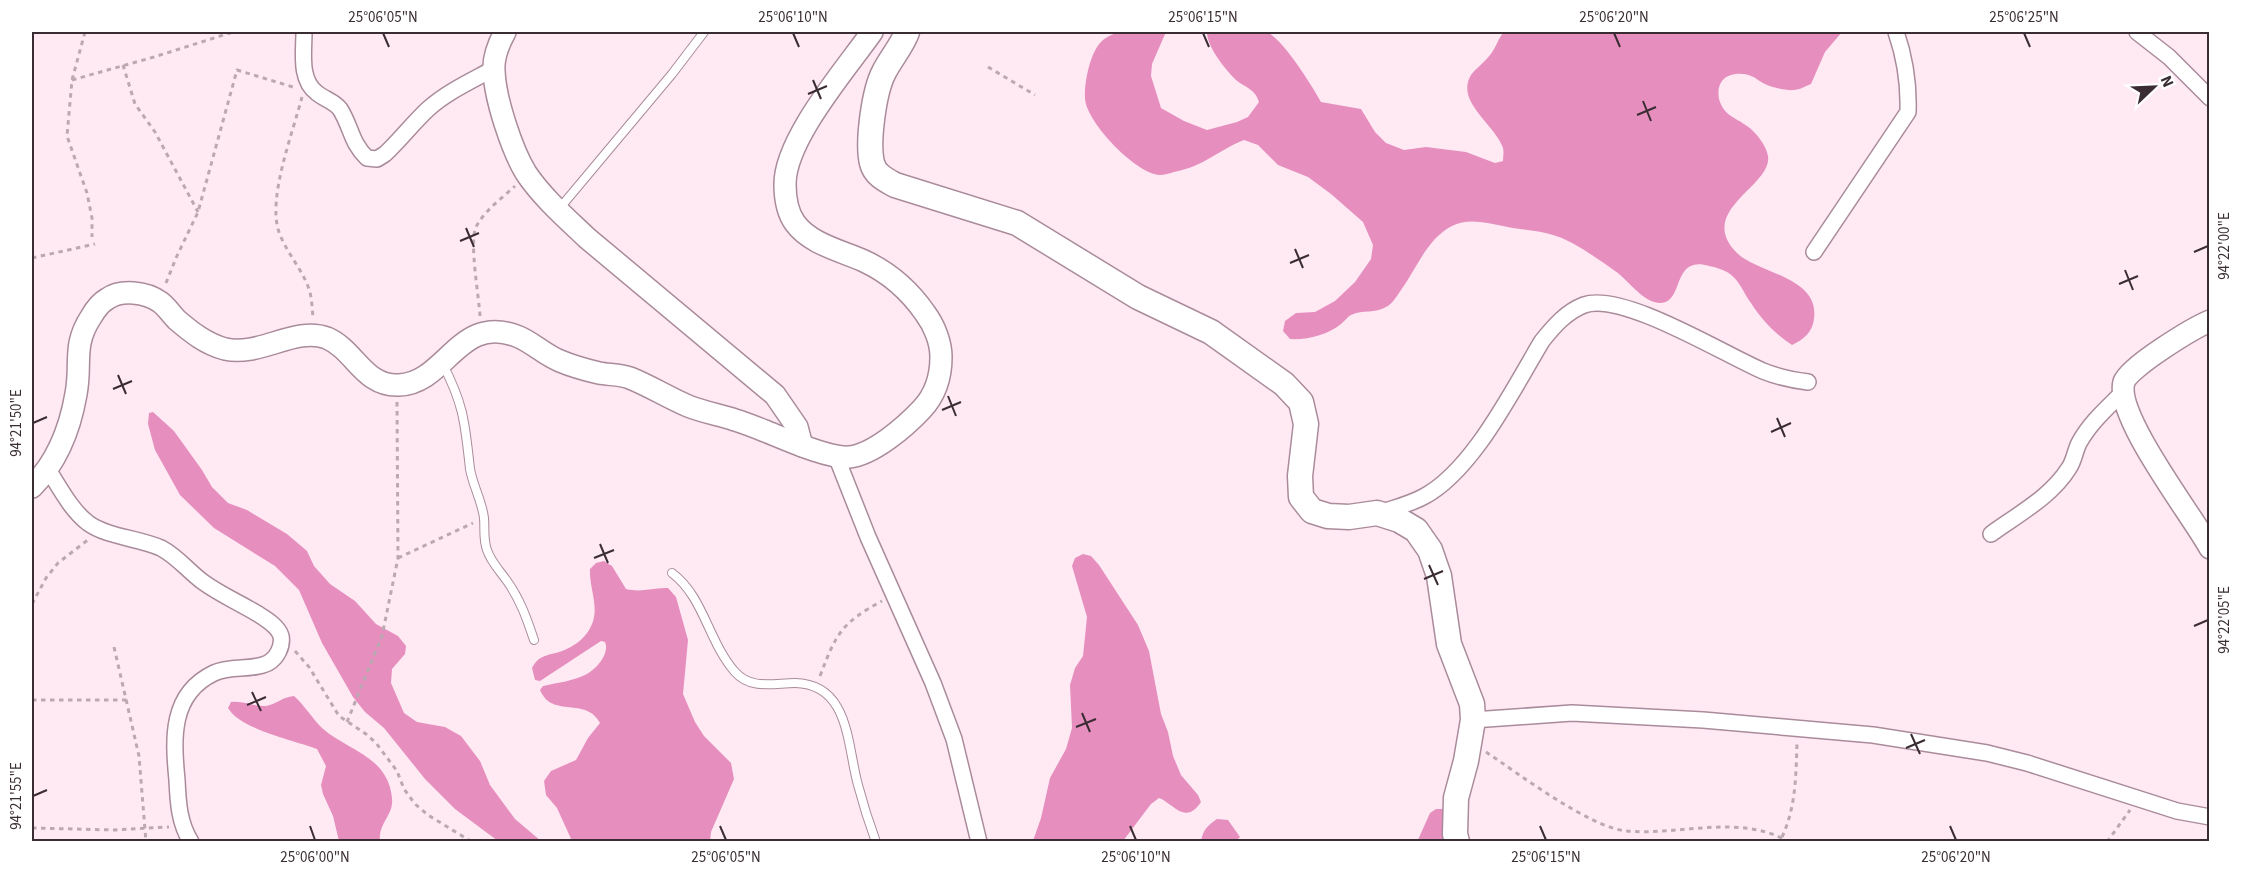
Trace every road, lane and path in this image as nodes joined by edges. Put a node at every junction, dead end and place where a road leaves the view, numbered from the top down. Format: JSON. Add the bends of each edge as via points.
{"nodes":[{"id":1,"x":85,"y":32,"type":"edge"},
{"id":2,"x":234,"y":32,"type":"edge"},
{"id":3,"x":304,"y":32,"type":"edge"},
{"id":4,"x":505,"y":32,"type":"edge"},
{"id":5,"x":704,"y":32,"type":"edge"},
{"id":6,"x":872,"y":32,"type":"edge"},
{"id":7,"x":907,"y":32,"type":"edge"},
{"id":8,"x":1896,"y":32,"type":"edge"},
{"id":9,"x":2137,"y":32,"type":"edge"},
{"id":10,"x":123,"y":65,"type":"junction"},
{"id":11,"x":988,"y":67,"type":"dead end"},
{"id":12,"x":493,"y":69,"type":"junction"},
{"id":13,"x":72,"y":80,"type":"junction"},
{"id":14,"x":1035,"y":95,"type":"dead end"},
{"id":15,"x":2210,"y":98,"type":"edge"},
{"id":16,"x":527,"y":174,"type":"junction"},
{"id":17,"x":558,"y":210,"type":"junction"},
{"id":18,"x":198,"y":212,"type":"junction"},
{"id":19,"x":92,"y":237,"type":"dead end"},
{"id":20,"x":95,"y":244,"type":"dead end"},
{"id":21,"x":1814,"y":252,"type":"dead end"},
{"id":22,"x":32,"y":258,"type":"edge"},
{"id":23,"x":159,"y":301,"type":"junction"},
{"id":24,"x":2210,"y":321,"type":"edge"},
{"id":25,"x":482,"y":333,"type":"junction"},
{"id":26,"x":314,"y":335,"type":"junction"},
{"id":27,"x":442,"y":361,"type":"junction"},
{"id":28,"x":1808,"y":382,"type":"dead end"},
{"id":29,"x":397,"y":385,"type":"junction"},
{"id":30,"x":2122,"y":393,"type":"junction"},
{"id":31,"x":802,"y":446,"type":"junction"},
{"id":32,"x":836,"y":456,"type":"junction"},
{"id":33,"x":47,"y":468,"type":"junction"},
{"id":34,"x":32,"y":487,"type":"edge"},
{"id":35,"x":1377,"y":513,"type":"junction"},
{"id":36,"x":484,"y":518,"type":"junction"},
{"id":37,"x":103,"y":530,"type":"junction"},
{"id":38,"x":1991,"y":534,"type":"dead end"},
{"id":39,"x":2210,"y":548,"type":"edge"},
{"id":40,"x":398,"y":558,"type":"junction"},
{"id":41,"x":672,"y":573,"type":"dead end"},
{"id":42,"x":894,"y":595,"type":"junction"},
{"id":43,"x":32,"y":604,"type":"edge"},
{"id":44,"x":280,"y":634,"type":"junction"},
{"id":45,"x":534,"y":640,"type":"dead end"},
{"id":46,"x":114,"y":647,"type":"dead end"},
{"id":47,"x":816,"y":687,"type":"junction"},
{"id":48,"x":32,"y":700,"type":"edge"},
{"id":49,"x":127,"y":700,"type":"junction"},
{"id":50,"x":347,"y":722,"type":"junction"},
{"id":51,"x":1798,"y":728,"type":"junction"},
{"id":52,"x":1471,"y":730,"type":"junction"},
{"id":53,"x":2137,"y":798,"type":"junction"},
{"id":54,"x":2210,"y":817,"type":"edge"},
{"id":55,"x":180,"y":826,"type":"dead end"},
{"id":56,"x":32,"y":828,"type":"edge"},
{"id":57,"x":145,"y":830,"type":"junction"},
{"id":58,"x":1782,"y":837,"type":"junction"},
{"id":59,"x":146,"y":842,"type":"edge"},
{"id":60,"x":191,"y":842,"type":"edge"},
{"id":61,"x":472,"y":842,"type":"edge"},
{"id":62,"x":876,"y":842,"type":"edge"},
{"id":63,"x":979,"y":842,"type":"edge"},
{"id":64,"x":1457,"y":842,"type":"edge"},
{"id":65,"x":1789,"y":842,"type":"edge"},
{"id":66,"x":2107,"y":842,"type":"edge"}],
"edges":[{"from":1,"to":13,"type":"path"},
{"from":2,"to":10,"type":"path"},
{"from":3,"to":12,"type":"street","via":[[309,86],[339,108],[351,137],[367,158],[377,159],[385,154],[440,99]]},
{"from":4,"to":12,"type":"main road"},
{"from":5,"to":17,"type":"lane"},
{"from":6,"to":32,"type":"main road","via":[[802,131],[785,181],[788,207],[795,223],[811,237],[866,262],[910,292],[929,318],[941,347],[941,371],[936,390],[895,433],[871,451],[849,458]]},
{"from":7,"to":35,"type":"main road","via":[[877,90],[871,140],[872,164],[880,177],[1017,223],[1138,297],[1211,332],[1284,384],[1301,402],[1306,424],[1299,476],[1301,497],[1312,511],[1349,517]]},
{"from":8,"to":21,"type":"street","via":[[1909,86],[1908,112]]},
{"from":9,"to":15,"type":"street"},
{"from":10,"to":13,"type":"path"},
{"from":10,"to":18,"type":"path","via":[[135,104],[155,132]]},
{"from":11,"to":14,"type":"path"},
{"from":12,"to":16,"type":"main road","via":[[502,112]]},
{"from":13,"to":19,"type":"path","via":[[67,136],[87,193]]},
{"from":16,"to":17,"type":"main road"},
{"from":16,"to":25,"type":"path","via":[[476,228]]},
{"from":17,"to":31,"type":"main road","via":[[775,394],[796,427]]},
{"from":18,"to":23,"type":"path"},
{"from":18,"to":26,"type":"path","via":[[237,70],[304,90],[276,203],[279,232],[308,288]]},
{"from":20,"to":22,"type":"path"},
{"from":23,"to":26,"type":"main road","via":[[209,344],[235,351]]},
{"from":23,"to":33,"type":"main road","via":[[126,292],[107,298],[96,309],[82,331],[77,353],[79,373],[68,428]]},
{"from":24,"to":30,"type":"main road","via":[[2194,327],[2142,365],[2125,379]]},
{"from":25,"to":27,"type":"main road","via":[[470,337]]},
{"from":25,"to":31,"type":"main road","via":[[501,331],[518,336],[555,360],[599,373],[627,376],[692,408],[737,420]]},
{"from":26,"to":29,"type":"main road","via":[[339,345],[369,376]]},
{"from":27,"to":29,"type":"main road","via":[[425,376]]},
{"from":27,"to":36,"type":"lane","via":[[463,410],[470,469]]},
{"from":28,"to":35,"type":"street","via":[[1763,371],[1639,312],[1604,303],[1586,305],[1569,313],[1542,341],[1475,450],[1447,482],[1422,498]]},
{"from":29,"to":40,"type":"path"},
{"from":30,"to":38,"type":"street","via":[[2095,419],[2070,468],[2056,485]]},
{"from":30,"to":39,"type":"main road","via":[[2148,450]]},
{"from":31,"to":32,"type":"main road"},
{"from":32,"to":42,"type":"street"},
{"from":33,"to":34,"type":"main road"},
{"from":33,"to":37,"type":"street","via":[[79,514]]},
{"from":35,"to":52,"type":"main road","via":[[1416,530],[1430,550],[1439,576],[1449,644],[1472,704]]},
{"from":36,"to":40,"type":"path"},
{"from":36,"to":45,"type":"lane","via":[[486,550],[519,601]]},
{"from":37,"to":43,"type":"path","via":[[58,563]]},
{"from":37,"to":44,"type":"street","via":[[172,555],[200,580],[273,624]]},
{"from":40,"to":50,"type":"path","via":[[382,636]]},
{"from":41,"to":47,"type":"lane","via":[[691,591],[722,654],[736,673],[764,685],[795,683]]},
{"from":42,"to":47,"type":"path","via":[[862,612],[842,629]]},
{"from":42,"to":63,"type":"street","via":[[954,739]]},
{"from":44,"to":50,"type":"path","via":[[309,667],[339,716]]},
{"from":44,"to":60,"type":"street","via":[[279,650],[268,663],[215,673],[200,682],[180,710],[174,727],[179,809]]},
{"from":46,"to":49,"type":"path"},
{"from":47,"to":62,"type":"lane","via":[[841,712],[857,784]]},
{"from":48,"to":49,"type":"path"},
{"from":49,"to":57,"type":"path","via":[[139,756]]},
{"from":50,"to":61,"type":"path","via":[[376,743],[415,804]]},
{"from":51,"to":52,"type":"street","via":[[1572,713]]},
{"from":51,"to":53,"type":"street","via":[[1987,753]]},
{"from":51,"to":58,"type":"path","via":[[1794,799]]},
{"from":52,"to":58,"type":"path","via":[[1568,806],[1606,827],[1625,831],[1729,827]]},
{"from":52,"to":64,"type":"main road","via":[[1456,798]]},
{"from":53,"to":54,"type":"street"},
{"from":53,"to":66,"type":"path"},
{"from":55,"to":57,"type":"path"},
{"from":56,"to":57,"type":"path"},
{"from":57,"to":59,"type":"path"},
{"from":58,"to":65,"type":"path"}]}
